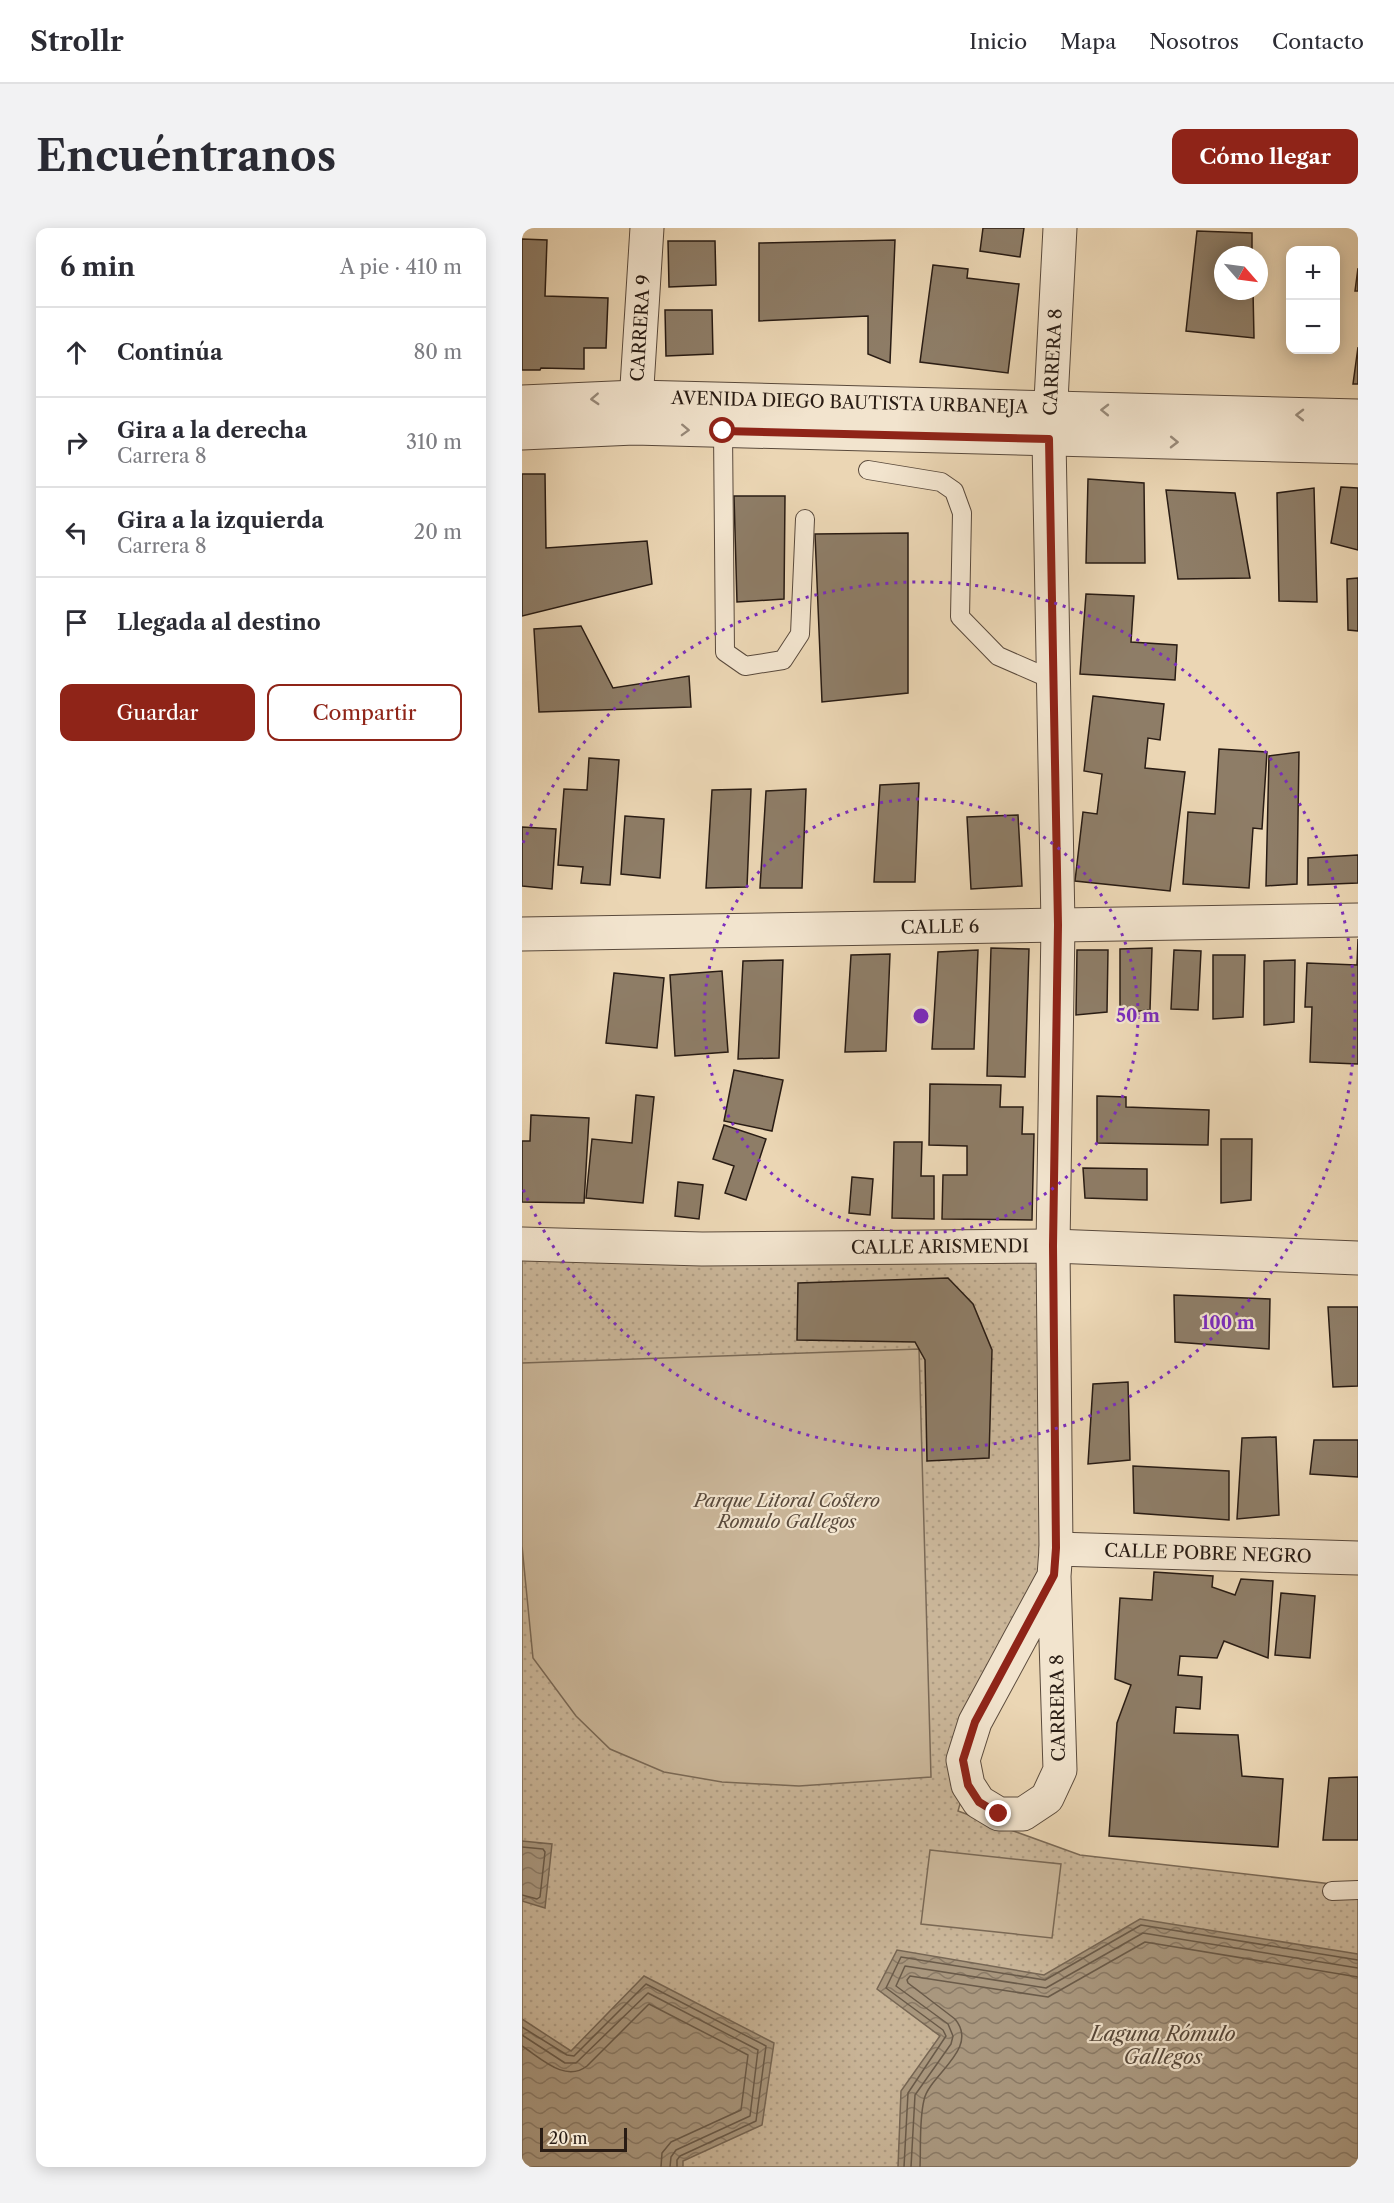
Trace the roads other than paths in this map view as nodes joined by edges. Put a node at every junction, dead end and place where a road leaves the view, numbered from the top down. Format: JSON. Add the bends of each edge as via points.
{"nodes":[{"id":1,"x":647,"y":228,"type":"edge"},
{"id":2,"x":1060,"y":228,"type":"edge"},
{"id":3,"x":522,"y":402,"type":"edge"},
{"id":4,"x":635,"y":413,"type":"junction"},
{"id":5,"x":1358,"y":416,"type":"edge"},
{"id":6,"x":1050,"y":424,"type":"junction"},
{"id":7,"x":723,"y":431,"type":"junction"},
{"id":8,"x":522,"y":433,"type":"edge"},
{"id":9,"x":1358,"y":447,"type":"edge"},
{"id":10,"x":868,"y":470,"type":"dead end"},
{"id":11,"x":805,"y":519,"type":"dead end"},
{"id":12,"x":1053,"y":680,"type":"junction"},
{"id":13,"x":1358,"y":920,"type":"edge"},
{"id":14,"x":1058,"y":925,"type":"junction"},
{"id":15,"x":522,"y":934,"type":"edge"},
{"id":16,"x":522,"y":1244,"type":"edge"},
{"id":17,"x":1053,"y":1246,"type":"junction"},
{"id":18,"x":1358,"y":1258,"type":"edge"},
{"id":19,"x":1358,"y":1558,"type":"edge"},
{"id":20,"x":1055,"y":1562,"type":"junction"},
{"id":21,"x":1358,"y":1890,"type":"edge"},
{"id":22,"x":1332,"y":1891,"type":"dead end"}],
"edges":[{"from":1,"to":4,"type":"street","name":"CARRERA 9"},
{"from":2,"to":6,"type":"street","name":"CARRERA 8"},
{"from":4,"to":3,"type":"street","name":"AVENIDA DIEGO BAUTISTA URBANEJA","one_way":true},
{"from":4,"to":6,"type":"street","name":"AVENIDA DIEGO BAUTISTA URBANEJA"},
{"from":4,"to":7,"type":"street","name":"AVENIDA DIEGO BAUTISTA URBANEJA","one_way":true},
{"from":4,"to":8,"type":"street","name":"AVENIDA DIEGO BAUTISTA URBANEJA"},
{"from":5,"to":6,"type":"street","name":"AVENIDA DIEGO BAUTISTA URBANEJA","one_way":true},
{"from":6,"to":7,"type":"street","name":"AVENIDA DIEGO BAUTISTA URBANEJA"},
{"from":6,"to":9,"type":"street","name":"AVENIDA DIEGO BAUTISTA URBANEJA","one_way":true},
{"from":6,"to":12,"type":"street","name":"CARRERA 8"},
{"from":7,"to":11,"type":"lane","via":[[725,652],[745,666],[783,660],[800,634]]},
{"from":10,"to":12,"type":"lane","via":[[941,482],[954,491],[962,513],[960,617],[998,656]]},
{"from":12,"to":14,"type":"street","name":"CARRERA 8"},
{"from":13,"to":14,"type":"street","name":"CALLE 6"},
{"from":14,"to":15,"type":"street","name":"CALLE 6"},
{"from":14,"to":17,"type":"street","name":"CARRERA 8"},
{"from":16,"to":17,"type":"street","name":"CALLE ARISMENDI","via":[[702,1249]]},
{"from":17,"to":18,"type":"street","name":"CALLE ARISMENDI"},
{"from":17,"to":20,"type":"street","name":"CARRERA 8"},
{"from":19,"to":20,"type":"street","name":"CALLE POBRE NEGRO"},
{"from":20,"to":20,"type":"street","name":"CARRERA 8","via":[[1060,1770],[1047,1798],[1023,1815],[999,1814],[979,1802],[968,1785],[963,1760],[975,1722]]},
{"from":21,"to":22,"type":"lane"}]}
